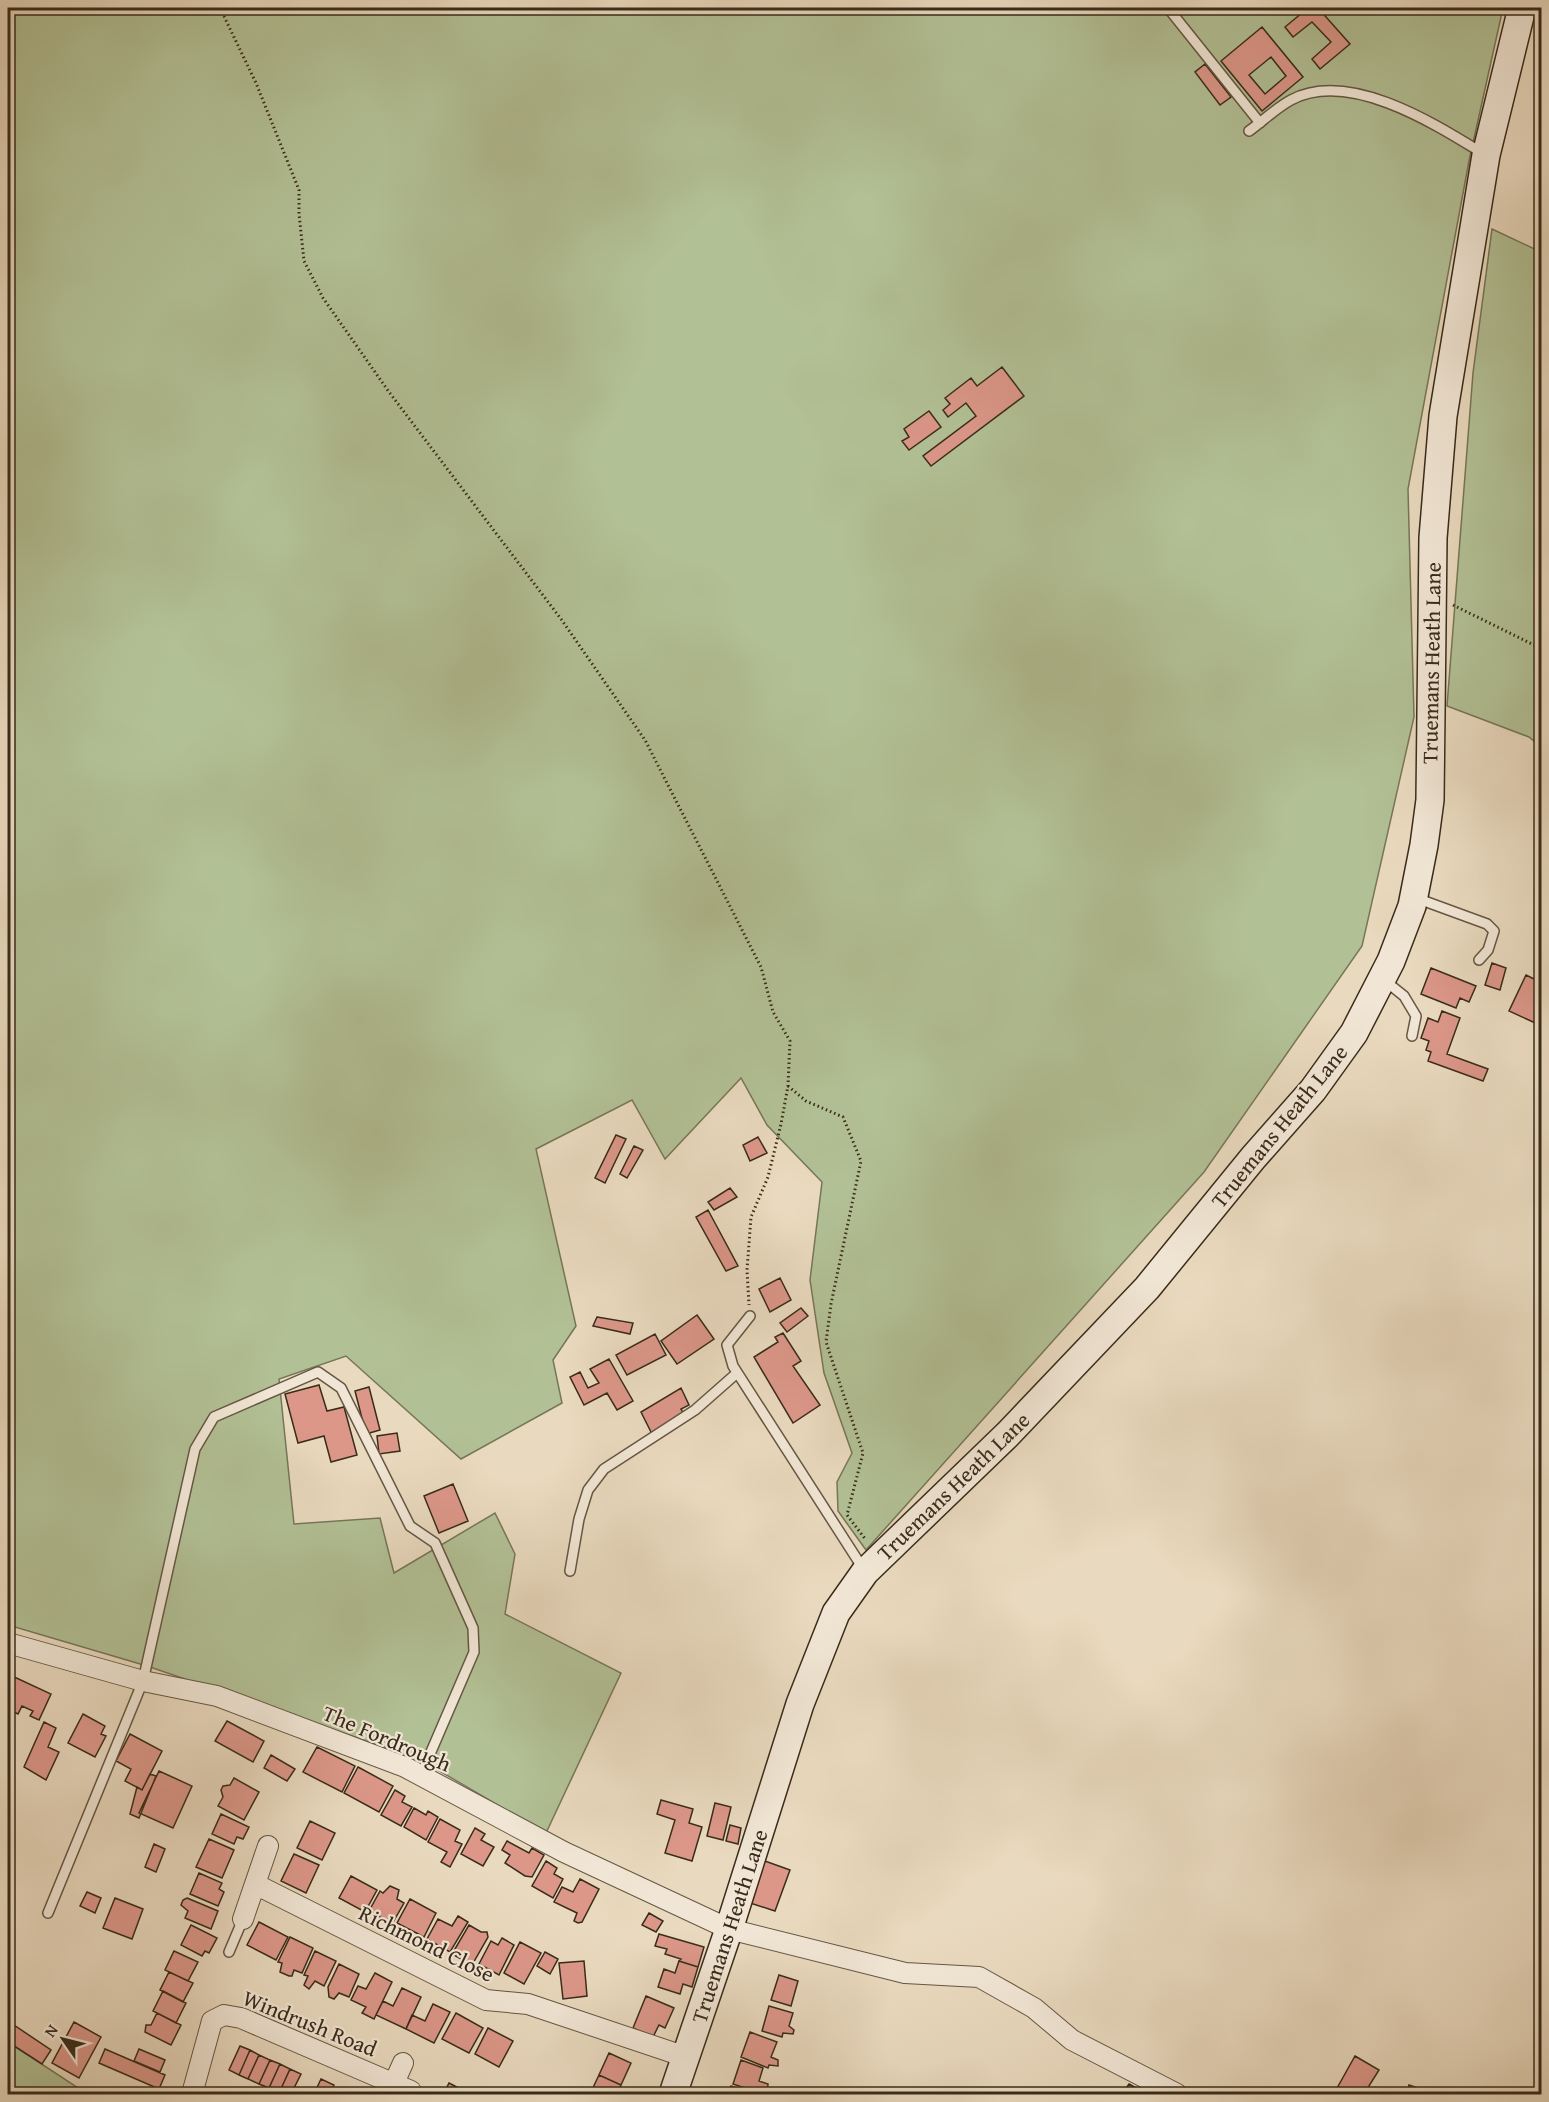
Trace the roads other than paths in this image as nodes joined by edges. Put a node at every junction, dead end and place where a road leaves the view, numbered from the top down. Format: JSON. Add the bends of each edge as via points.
{"nodes":[{"id":1,"x":1168,"y":8,"type":"edge"},
{"id":2,"x":1522,"y":8,"type":"edge"},
{"id":3,"x":1260,"y":123,"type":"junction"},
{"id":4,"x":1250,"y":131,"type":"dead end"},
{"id":5,"x":1486,"y":155,"type":"junction"},
{"id":6,"x":1413,"y":897,"type":"junction"},
{"id":7,"x":1479,"y":960,"type":"dead end"},
{"id":8,"x":1382,"y":979,"type":"junction"},
{"id":9,"x":1412,"y":1035,"type":"dead end"},
{"id":10,"x":750,"y":1316,"type":"road end"},
{"id":11,"x":737,"y":1373,"type":"junction"},
{"id":12,"x":570,"y":1570,"type":"dead end"},
{"id":13,"x":865,"y":1572,"type":"junction"},
{"id":14,"x":8,"y":1643,"type":"edge"},
{"id":15,"x":143,"y":1681,"type":"junction"},
{"id":16,"x":421,"y":1775,"type":"junction"},
{"id":17,"x":268,"y":1846,"type":"dead end"},
{"id":18,"x":256,"y":1885,"type":"junction"},
{"id":19,"x":48,"y":1913,"type":"dead end"},
{"id":20,"x":243,"y":1919,"type":"joint"},
{"id":21,"x":729,"y":1929,"type":"junction"},
{"id":22,"x":229,"y":1952,"type":"dead end"},
{"id":23,"x":686,"y":2057,"type":"junction"},
{"id":24,"x":403,"y":2063,"type":"dead end"},
{"id":25,"x":192,"y":2094,"type":"edge"},
{"id":26,"x":673,"y":2094,"type":"edge"},
{"id":27,"x":1177,"y":2094,"type":"edge"}],
"edges":[{"from":1,"to":3,"type":"lane"},
{"from":2,"to":5,"type":"street","name":"Truemans Heath Lane"},
{"from":3,"to":4,"type":"lane"},
{"from":3,"to":5,"type":"lane","via":[[1291,100],[1307,94],[1347,90],[1430,120]]},
{"from":5,"to":6,"type":"street","name":"Truemans Heath Lane","via":[[1443,416],[1435,506],[1430,800]]},
{"from":6,"to":7,"type":"lane","via":[[1487,924],[1494,931],[1488,950]]},
{"from":6,"to":8,"type":"street","name":"Truemans Heath Lane"},
{"from":8,"to":9,"type":"lane","via":[[1404,996],[1416,1016]]},
{"from":8,"to":13,"type":"street","name":"Truemans Heath Lane","via":[[1354,1033],[1313,1090],[1148,1288],[1008,1434]]},
{"from":10,"to":11,"type":"lane","via":[[727,1345]]},
{"from":11,"to":12,"type":"lane","via":[[695,1410],[604,1469],[588,1490]]},
{"from":11,"to":13,"type":"lane"},
{"from":13,"to":21,"type":"street","name":"Truemans Heath Lane","via":[[836,1613],[800,1704]]},
{"from":14,"to":15,"type":"street","name":"The Fordrough"},
{"from":15,"to":16,"type":"street","name":"The Fordrough","via":[[217,1696]]},
{"from":15,"to":16,"type":"lane","via":[[195,1449],[214,1417],[318,1372],[341,1388],[410,1527],[435,1543],[473,1628],[474,1652]]},
{"from":15,"to":19,"type":"lane"},
{"from":16,"to":21,"type":"street","name":"The Fordrough","via":[[564,1852]]},
{"from":17,"to":18,"type":"street"},
{"from":18,"to":20,"type":"street"},
{"from":18,"to":23,"type":"street","name":"Richmond Close","via":[[486,2000],[528,2004]]},
{"from":20,"to":22,"type":"lane"},
{"from":21,"to":23,"type":"street","name":"Truemans Heath Lane"},
{"from":21,"to":27,"type":"street","name":"The Fordrough","via":[[904,1973],[979,1977],[1034,2008],[1072,2040]]},
{"from":23,"to":26,"type":"street","name":"Truemans Heath Lane"},
{"from":24,"to":25,"type":"street","name":"Windrush Road","via":[[402,2087],[241,2018],[224,2015],[212,2021]]}]}
